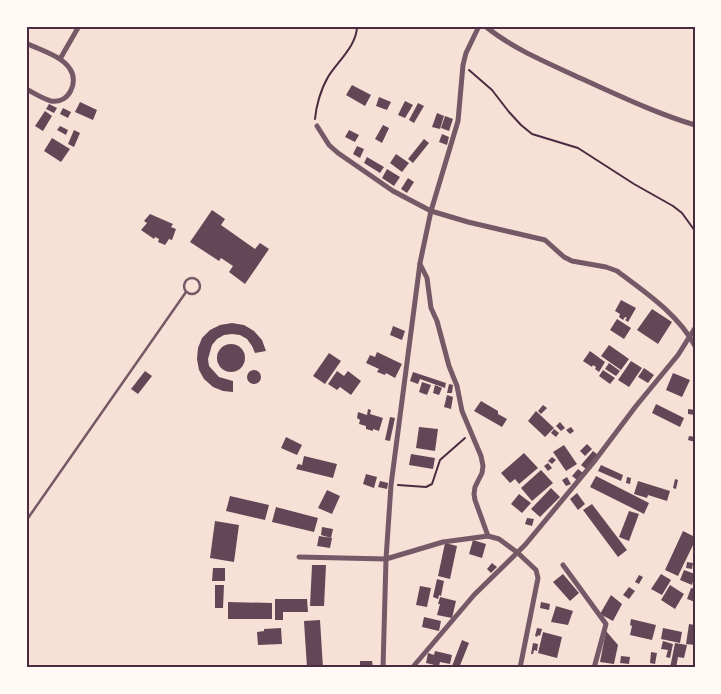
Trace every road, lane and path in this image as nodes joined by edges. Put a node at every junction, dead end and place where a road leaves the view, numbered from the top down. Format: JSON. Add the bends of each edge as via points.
{"nodes":[{"id":1,"x":79,"y":26,"type":"edge"},
{"id":2,"x":357,"y":26,"type":"edge"},
{"id":3,"x":479,"y":26,"type":"edge"},
{"id":4,"x":485,"y":26,"type":"edge"},
{"id":5,"x":26,"y":43,"type":"edge"},
{"id":6,"x":60,"y":60,"type":"junction"},
{"id":7,"x":463,"y":65,"type":"junction"},
{"id":8,"x":26,"y":89,"type":"edge"},
{"id":9,"x":695,"y":124,"type":"edge"},
{"id":10,"x":317,"y":126,"type":"joint"},
{"id":11,"x":431,"y":212,"type":"junction"},
{"id":12,"x":695,"y":231,"type":"edge"},
{"id":13,"x":420,"y":263,"type":"junction"},
{"id":14,"x":186,"y":292,"type":"junction"},
{"id":15,"x":695,"y":328,"type":"edge"},
{"id":16,"x":690,"y":336,"type":"junction"},
{"id":17,"x":695,"y":346,"type":"edge"},
{"id":18,"x":472,"y":433,"type":"junction"},
{"id":19,"x":391,"y":485,"type":"junction"},
{"id":20,"x":26,"y":521,"type":"edge"},
{"id":21,"x":488,"y":536,"type":"junction"},
{"id":22,"x":518,"y":553,"type":"junction"},
{"id":23,"x":299,"y":556,"type":"dead end"},
{"id":24,"x":386,"y":559,"type":"junction"},
{"id":25,"x":563,"y":565,"type":"dead end"},
{"id":26,"x":383,"y":668,"type":"edge"},
{"id":27,"x":412,"y":668,"type":"edge"},
{"id":28,"x":520,"y":668,"type":"edge"},
{"id":29,"x":594,"y":668,"type":"edge"}],
"edges":[{"from":1,"to":6,"type":"street"},
{"from":2,"to":10,"type":"path","via":[[354,40],[324,86],[316,112]]},
{"from":3,"to":7,"type":"street"},
{"from":4,"to":9,"type":"street","via":[[544,61],[655,112]]},
{"from":5,"to":6,"type":"street"},
{"from":6,"to":8,"type":"street","via":[[70,68],[74,77],[68,95],[52,101]]},
{"from":7,"to":11,"type":"street","via":[[458,121]]},
{"from":7,"to":12,"type":"path","via":[[492,90],[532,134],[578,148],[673,206]]},
{"from":10,"to":11,"type":"street","via":[[338,153],[393,191]]},
{"from":11,"to":13,"type":"street"},
{"from":11,"to":16,"type":"street","via":[[545,240],[572,261],[617,271],[672,316]]},
{"from":13,"to":18,"type":"street","via":[[427,278],[448,366]]},
{"from":13,"to":19,"type":"street"},
{"from":14,"to":14,"type":"lane","via":[[186,281],[191,278],[197,280],[198,292]]},
{"from":14,"to":20,"type":"lane"},
{"from":15,"to":16,"type":"street"},
{"from":16,"to":17,"type":"street"},
{"from":16,"to":22,"type":"street","via":[[667,370]]},
{"from":18,"to":19,"type":"path","via":[[440,460],[429,486]]},
{"from":18,"to":21,"type":"street","via":[[483,466],[475,500]]},
{"from":19,"to":24,"type":"street"},
{"from":21,"to":22,"type":"street"},
{"from":21,"to":24,"type":"street","via":[[443,542]]},
{"from":22,"to":27,"type":"street","via":[[474,595]]},
{"from":22,"to":28,"type":"street","via":[[536,570],[538,578]]},
{"from":23,"to":24,"type":"street"},
{"from":24,"to":26,"type":"street"},
{"from":25,"to":29,"type":"street","via":[[606,624]]}]}
